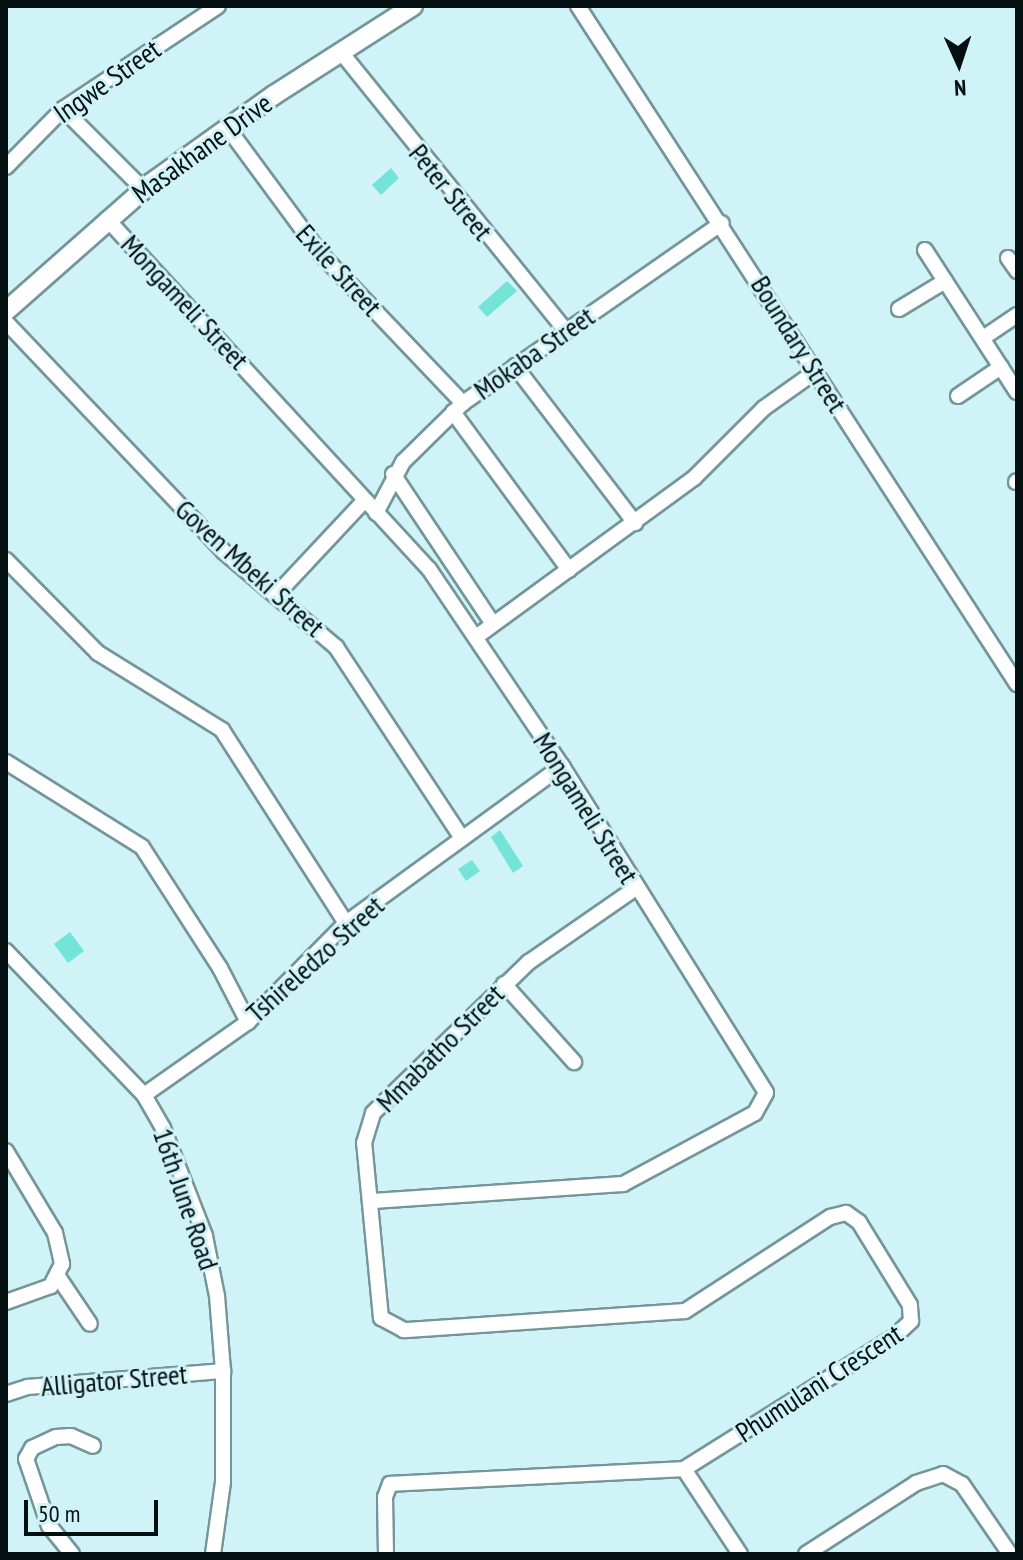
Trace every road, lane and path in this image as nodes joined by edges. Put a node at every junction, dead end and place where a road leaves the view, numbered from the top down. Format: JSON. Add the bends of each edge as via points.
{"nodes":[{"id":1,"x":218,"y":6,"type":"edge"},
{"id":2,"x":413,"y":6,"type":"edge"},
{"id":3,"x":578,"y":6,"type":"edge"},
{"id":4,"x":341,"y":52,"type":"junction"},
{"id":5,"x":63,"y":109,"type":"junction"},
{"id":6,"x":227,"y":127,"type":"junction"},
{"id":7,"x":8,"y":159,"type":"edge"},
{"id":8,"x":143,"y":189,"type":"junction"},
{"id":9,"x":107,"y":219,"type":"junction"},
{"id":10,"x":722,"y":223,"type":"junction"},
{"id":11,"x":925,"y":250,"type":"dead end"},
{"id":12,"x":1008,"y":258,"type":"dead end"},
{"id":13,"x":1017,"y":271,"type":"edge"},
{"id":14,"x":945,"y":281,"type":"junction"},
{"id":15,"x":899,"y":309,"type":"dead end"},
{"id":16,"x":6,"y":311,"type":"edge"},
{"id":17,"x":1017,"y":315,"type":"edge"},
{"id":18,"x":6,"y":322,"type":"edge"},
{"id":19,"x":565,"y":330,"type":"junction"},
{"id":20,"x":983,"y":338,"type":"junction"},
{"id":21,"x":515,"y":366,"type":"junction"},
{"id":22,"x":1001,"y":367,"type":"junction"},
{"id":23,"x":816,"y":371,"type":"junction"},
{"id":24,"x":1017,"y":392,"type":"edge"},
{"id":25,"x":958,"y":396,"type":"dead end"},
{"id":26,"x":458,"y":408,"type":"junction"},
{"id":27,"x":393,"y":474,"type":"junction"},
{"id":28,"x":364,"y":501,"type":"junction"},
{"id":29,"x":376,"y":513,"type":"junction"},
{"id":30,"x":635,"y":523,"type":"junction"},
{"id":31,"x":6,"y":560,"type":"edge"},
{"id":32,"x":569,"y":570,"type":"junction"},
{"id":33,"x":276,"y":595,"type":"junction"},
{"id":34,"x":493,"y":624,"type":"junction"},
{"id":35,"x":476,"y":637,"type":"junction"},
{"id":36,"x":1017,"y":684,"type":"edge"},
{"id":37,"x":6,"y":762,"type":"edge"},
{"id":38,"x":562,"y":766,"type":"junction"},
{"id":39,"x":462,"y":838,"type":"junction"},
{"id":40,"x":636,"y":888,"type":"junction"},
{"id":41,"x":346,"y":923,"type":"junction"},
{"id":42,"x":6,"y":951,"type":"edge"},
{"id":43,"x":504,"y":984,"type":"junction"},
{"id":44,"x":248,"y":1022,"type":"junction"},
{"id":45,"x":574,"y":1062,"type":"dead end"},
{"id":46,"x":144,"y":1095,"type":"junction"},
{"id":47,"x":6,"y":1151,"type":"edge"},
{"id":48,"x":373,"y":1201,"type":"junction"},
{"id":49,"x":59,"y":1278,"type":"junction"},
{"id":50,"x":6,"y":1302,"type":"edge"},
{"id":51,"x":381,"y":1318,"type":"joint"},
{"id":52,"x":90,"y":1324,"type":"dead end"},
{"id":53,"x":223,"y":1371,"type":"junction"},
{"id":54,"x":6,"y":1394,"type":"edge"},
{"id":55,"x":93,"y":1446,"type":"dead end"},
{"id":56,"x":684,"y":1469,"type":"junction"},
{"id":57,"x":72,"y":1554,"type":"edge"},
{"id":58,"x":213,"y":1554,"type":"edge"},
{"id":59,"x":386,"y":1554,"type":"edge"},
{"id":60,"x":740,"y":1554,"type":"edge"},
{"id":61,"x":806,"y":1554,"type":"edge"},
{"id":62,"x":1010,"y":1554,"type":"edge"}],
"edges":[{"from":1,"to":5,"type":"street","name":"Ingwe Street"},
{"from":2,"to":4,"type":"street","name":"Masakhane Drive"},
{"from":3,"to":10,"type":"street","name":"Boundary Street"},
{"from":4,"to":6,"type":"street","name":"Masakhane Drive"},
{"from":4,"to":19,"type":"street","name":"Peter Street"},
{"from":5,"to":7,"type":"street","name":"Ingwe Street"},
{"from":5,"to":8,"type":"street"},
{"from":6,"to":8,"type":"street","name":"Masakhane Drive"},
{"from":6,"to":26,"type":"street","name":"Exile Street","via":[[319,252]]},
{"from":8,"to":9,"type":"street","name":"Masakhane Drive"},
{"from":9,"to":16,"type":"street","name":"Masakhane Drive"},
{"from":9,"to":28,"type":"street","name":"Mongameli Street"},
{"from":10,"to":19,"type":"street","name":"Mokaba Street"},
{"from":10,"to":23,"type":"street","name":"Boundary Street"},
{"from":11,"to":14,"type":"street"},
{"from":12,"to":13,"type":"street"},
{"from":14,"to":15,"type":"street"},
{"from":14,"to":20,"type":"street"},
{"from":17,"to":20,"type":"street"},
{"from":18,"to":33,"type":"street","name":"Goven Mbeki Street","via":[[224,552]]},
{"from":19,"to":21,"type":"street","name":"Mokaba Street"},
{"from":20,"to":22,"type":"street"},
{"from":21,"to":26,"type":"street","name":"Mokaba Street"},
{"from":21,"to":30,"type":"street"},
{"from":22,"to":24,"type":"street"},
{"from":22,"to":25,"type":"street"},
{"from":23,"to":30,"type":"street","via":[[764,408],[694,478]]},
{"from":23,"to":36,"type":"street","name":"Boundary Street"},
{"from":26,"to":27,"type":"street","name":"Mokaba Street"},
{"from":26,"to":32,"type":"street","name":"Exile Street"},
{"from":27,"to":29,"type":"street","name":"Mokaba Street"},
{"from":27,"to":34,"type":"street"},
{"from":28,"to":29,"type":"street","name":"Mongameli Street"},
{"from":28,"to":33,"type":"street"},
{"from":29,"to":35,"type":"street","name":"Mongameli Street","via":[[429,569]]},
{"from":30,"to":32,"type":"street"},
{"from":31,"to":41,"type":"street","via":[[90,646],[222,730]]},
{"from":32,"to":34,"type":"street"},
{"from":33,"to":39,"type":"street","name":"Goven Mbeki Street","via":[[345,657]]},
{"from":34,"to":35,"type":"street"},
{"from":35,"to":38,"type":"street","name":"Mongameli Street"},
{"from":37,"to":44,"type":"street","via":[[142,847],[220,968]]},
{"from":38,"to":39,"type":"street","name":"Tshireledzo Street"},
{"from":38,"to":40,"type":"street","name":"Mongameli Street"},
{"from":39,"to":41,"type":"street","name":"Tshireledzo Street"},
{"from":40,"to":43,"type":"street","name":"Mmabatho Street","via":[[552,942]]},
{"from":40,"to":48,"type":"street","name":"Mongameli Street","via":[[763,1088],[764,1104],[623,1184]]},
{"from":41,"to":44,"type":"street","name":"Tshireledzo Street"},
{"from":42,"to":46,"type":"street","name":"16th June Road"},
{"from":43,"to":45,"type":"street"},
{"from":43,"to":48,"type":"street","name":"Mmabatho Street","via":[[373,1113],[364,1134]]},
{"from":44,"to":46,"type":"street","name":"Tshireledzo Street"},
{"from":46,"to":53,"type":"street","name":"16th June Road","via":[[163,1128],[205,1236]]},
{"from":47,"to":49,"type":"street","via":[[59,1243]]},
{"from":48,"to":51,"type":"street","name":"Mmabatho Street"},
{"from":49,"to":50,"type":"street"},
{"from":49,"to":52,"type":"street"},
{"from":51,"to":56,"type":"street","name":"Phumulani Crescent","via":[[404,1330],[676,1313],[695,1307],[830,1217],[853,1215],[910,1305],[909,1325]]},
{"from":53,"to":54,"type":"street","name":"Alligator Street","via":[[28,1387]]},
{"from":53,"to":58,"type":"street","name":"16th June Road","via":[[223,1471]]},
{"from":55,"to":57,"type":"street","via":[[71,1436],[56,1437],[32,1448],[26,1459],[49,1526]]},
{"from":56,"to":59,"type":"street","name":"Phumulani Crescent","via":[[393,1483],[385,1490]]},
{"from":56,"to":60,"type":"street"},
{"from":61,"to":62,"type":"street","via":[[916,1483],[943,1474],[962,1484]]}]}
